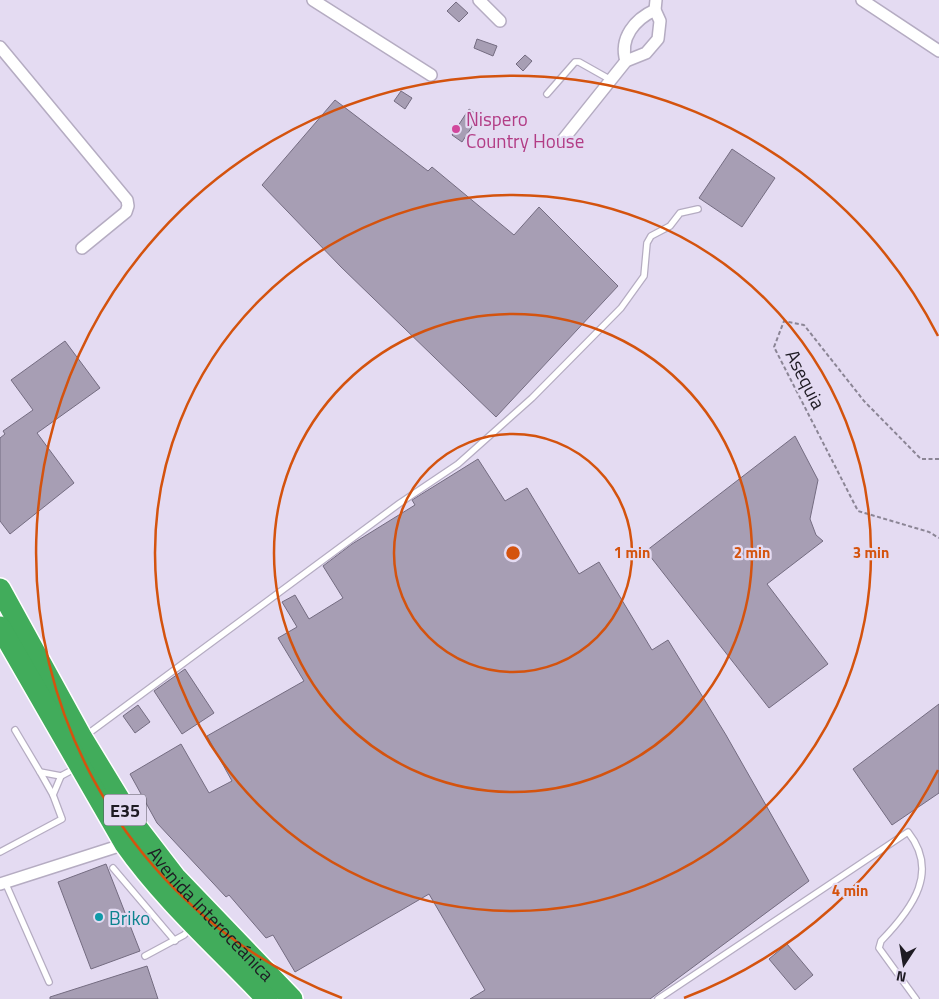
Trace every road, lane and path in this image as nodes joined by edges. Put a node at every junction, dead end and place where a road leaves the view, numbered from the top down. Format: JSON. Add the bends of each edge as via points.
{"nodes":[{"id":1,"x":313,"y":0,"type":"edge"},
{"id":2,"x":479,"y":0,"type":"edge"},
{"id":3,"x":862,"y":0,"type":"edge"},
{"id":4,"x":655,"y":5,"type":"edge"},
{"id":5,"x":500,"y":21,"type":"dead end"},
{"id":6,"x":0,"y":47,"type":"edge"},
{"id":7,"x":939,"y":51,"type":"edge"},
{"id":8,"x":626,"y":61,"type":"junction"},
{"id":9,"x":431,"y":75,"type":"dead end"},
{"id":10,"x":611,"y":80,"type":"junction"},
{"id":11,"x":547,"y":94,"type":"dead end"},
{"id":12,"x":562,"y":141,"type":"dead end"},
{"id":13,"x":698,"y":209,"type":"dead end"},
{"id":14,"x":82,"y":248,"type":"dead end"},
{"id":15,"x":939,"y":459,"type":"edge"},
{"id":16,"x":939,"y":538,"type":"edge"},
{"id":17,"x":0,"y":589,"type":"edge"},
{"id":18,"x":0,"y":627,"type":"edge"},
{"id":19,"x":15,"y":730,"type":"dead end"},
{"id":20,"x":82,"y":738,"type":"junction"},
{"id":21,"x":80,"y":766,"type":"junction"},
{"id":22,"x":40,"y":772,"type":"junction"},
{"id":23,"x":61,"y":776,"type":"junction"},
{"id":24,"x":53,"y":795,"type":"junction"},
{"id":25,"x":920,"y":839,"type":"dead end"},
{"id":26,"x":125,"y":844,"type":"junction"},
{"id":27,"x":0,"y":852,"type":"edge"},
{"id":28,"x":113,"y":868,"type":"dead end"},
{"id":29,"x":3,"y":883,"type":"edge"},
{"id":30,"x":924,"y":897,"type":"dead end"},
{"id":31,"x":193,"y":925,"type":"junction"},
{"id":32,"x":175,"y":941,"type":"junction"},
{"id":33,"x":145,"y":956,"type":"dead end"},
{"id":34,"x":49,"y":982,"type":"dead end"},
{"id":35,"x":267,"y":999,"type":"edge"},
{"id":36,"x":292,"y":999,"type":"edge"},
{"id":37,"x":658,"y":999,"type":"edge"},
{"id":38,"x":916,"y":999,"type":"edge"}],
"edges":[{"from":1,"to":9,"type":"street"},
{"from":2,"to":5,"type":"street"},
{"from":3,"to":7,"type":"street"},
{"from":4,"to":8,"type":"street","via":[[638,20],[626,38],[623,46]]},
{"from":4,"to":8,"type":"street","via":[[660,22],[658,39],[646,53]]},
{"from":6,"to":14,"type":"street","via":[[127,200],[126,212]]},
{"from":8,"to":10,"type":"street"},
{"from":10,"to":11,"type":"lane","via":[[575,62]]},
{"from":10,"to":12,"type":"street"},
{"from":13,"to":20,"type":"lane","via":[[680,214],[670,226],[651,236],[647,243],[644,276],[621,308],[532,398],[458,464],[400,503]]},
{"from":15,"to":16,"type":"path","name":"Asequia","via":[[921,459],[864,401],[804,325],[784,321],[774,347],[858,511],[929,532]]},
{"from":17,"to":20,"type":"highway","name":"Avenida Interoceánica","number":"E35"},
{"from":18,"to":21,"type":"highway","name":"Avenida Interoceánica","number":"E35"},
{"from":19,"to":22,"type":"lane"},
{"from":20,"to":36,"type":"highway","name":"Avenida Interoceánica","number":"E35","via":[[156,854]]},
{"from":21,"to":23,"type":"lane"},
{"from":21,"to":26,"type":"highway","name":"Avenida Interoceánica","number":"E35"},
{"from":22,"to":23,"type":"lane"},
{"from":22,"to":24,"type":"lane"},
{"from":23,"to":24,"type":"lane"},
{"from":24,"to":27,"type":"lane","via":[[62,819]]},
{"from":25,"to":37,"type":"lane","via":[[908,832]]},
{"from":26,"to":29,"type":"street"},
{"from":26,"to":31,"type":"highway","name":"Avenida Interoceánica","number":"E35","via":[[145,872]]},
{"from":28,"to":32,"type":"lane"},
{"from":29,"to":34,"type":"lane"},
{"from":30,"to":38,"type":"lane","via":[[881,940],[879,948]]},
{"from":31,"to":32,"type":"lane"},
{"from":31,"to":35,"type":"highway","name":"Avenida Interoceánica","number":"E35"},
{"from":32,"to":33,"type":"lane"}]}
